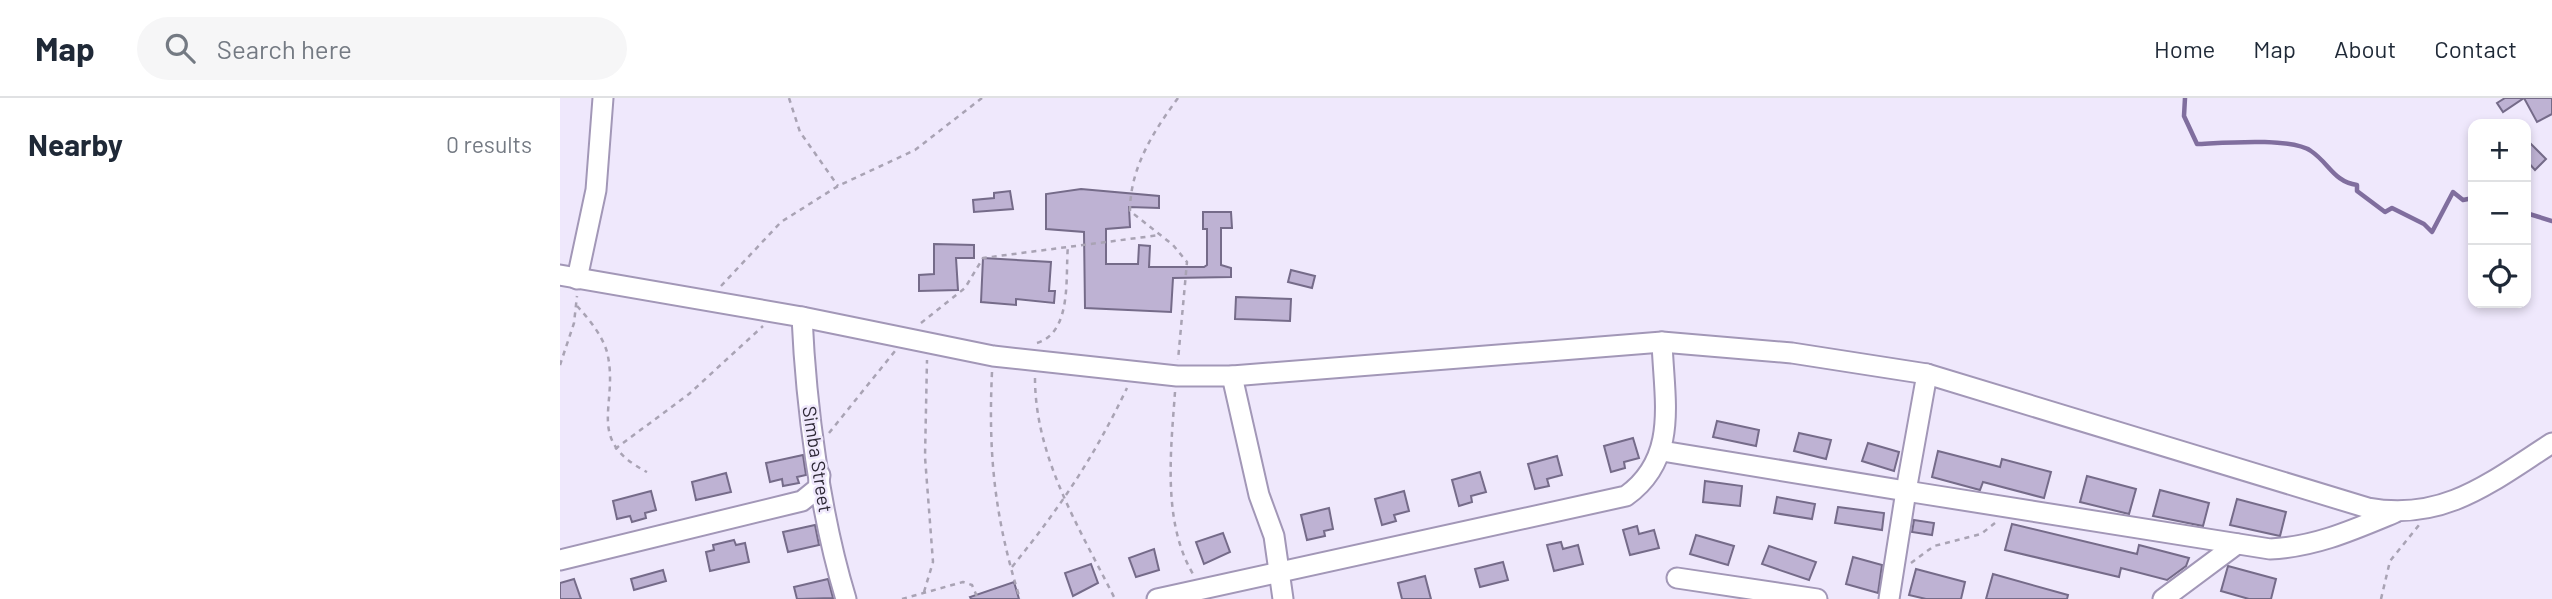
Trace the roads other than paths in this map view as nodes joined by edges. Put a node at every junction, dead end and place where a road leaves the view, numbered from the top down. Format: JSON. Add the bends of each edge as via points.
{"nodes":[{"id":1,"x":603,"y":98,"type":"edge"},
{"id":2,"x":569,"y":277,"type":"edge"},
{"id":3,"x":802,"y":317,"type":"junction"},
{"id":4,"x":1662,"y":342,"type":"junction"},
{"id":5,"x":1927,"y":374,"type":"junction"},
{"id":6,"x":1232,"y":376,"type":"junction"},
{"id":7,"x":2552,"y":443,"type":"edge"},
{"id":8,"x":1662,"y":451,"type":"junction"},
{"id":9,"x":820,"y":474,"type":"junction"},
{"id":10,"x":1906,"y":491,"type":"junction"},
{"id":11,"x":2395,"y":513,"type":"junction"},
{"id":12,"x":2237,"y":544,"type":"junction"},
{"id":13,"x":560,"y":561,"type":"edge"},
{"id":14,"x":1279,"y":572,"type":"junction"},
{"id":15,"x":1677,"y":578,"type":"dead end"},
{"id":16,"x":846,"y":599,"type":"edge"},
{"id":17,"x":1157,"y":599,"type":"edge"},
{"id":18,"x":1283,"y":599,"type":"edge"},
{"id":19,"x":1817,"y":599,"type":"edge"},
{"id":20,"x":1889,"y":599,"type":"edge"},
{"id":21,"x":2164,"y":599,"type":"edge"}],
"edges":[{"from":1,"to":2,"type":"street","via":[[596,190]]},
{"from":2,"to":3,"type":"street"},
{"from":3,"to":6,"type":"street","via":[[993,356],[1034,352],[1134,372]]},
{"from":3,"to":9,"type":"street","name":"Simba Street","via":[[808,407]]},
{"from":4,"to":5,"type":"street","via":[[1846,359]]},
{"from":4,"to":6,"type":"street"},
{"from":4,"to":8,"type":"street"},
{"from":5,"to":10,"type":"street"},
{"from":5,"to":11,"type":"street"},
{"from":6,"to":14,"type":"street","via":[[1259,495],[1274,536]]},
{"from":7,"to":11,"type":"street","via":[[2482,488],[2437,508]]},
{"from":8,"to":10,"type":"street"},
{"from":8,"to":14,"type":"street","via":[[1643,485],[1608,503]]},
{"from":9,"to":13,"type":"street","via":[[818,488],[802,501]]},
{"from":9,"to":16,"type":"street","name":"Simba Street","via":[[834,561]]},
{"from":10,"to":12,"type":"street"},
{"from":10,"to":20,"type":"street"},
{"from":11,"to":12,"type":"street","via":[[2332,539],[2295,548]]},
{"from":12,"to":21,"type":"street"},
{"from":14,"to":17,"type":"street"},
{"from":14,"to":18,"type":"street"},
{"from":15,"to":19,"type":"street"}]}
